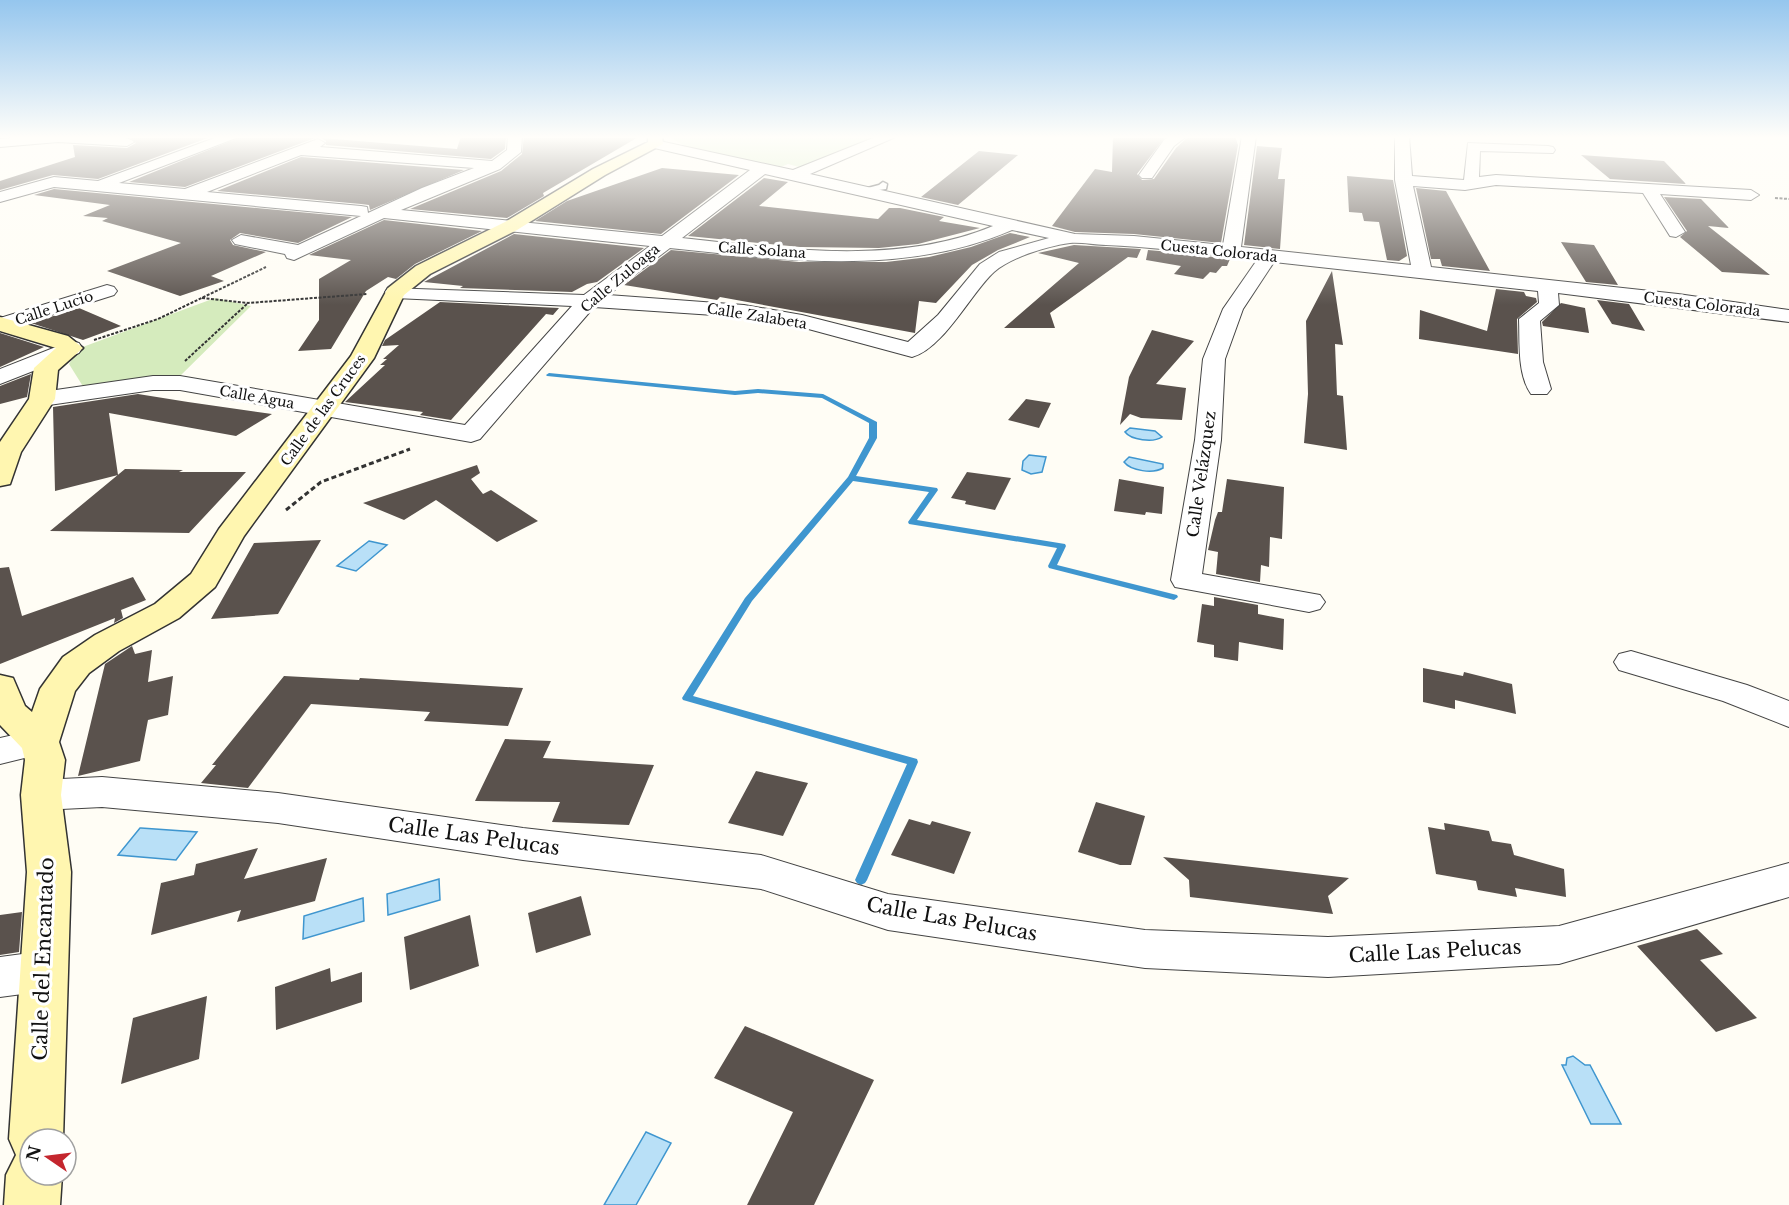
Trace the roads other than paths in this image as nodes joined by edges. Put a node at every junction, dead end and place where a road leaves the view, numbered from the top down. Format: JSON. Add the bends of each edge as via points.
{"nodes":[{"id":1,"x":17,"y":192,"type":"edge"},
{"id":2,"x":165,"y":192,"type":"edge"},
{"id":3,"x":189,"y":192,"type":"edge"},
{"id":4,"x":425,"y":192,"type":"edge"},
{"id":5,"x":566,"y":192,"type":"edge"},
{"id":6,"x":730,"y":192,"type":"edge"},
{"id":7,"x":873,"y":192,"type":"edge"},
{"id":8,"x":1240,"y":192,"type":"edge"},
{"id":9,"x":1404,"y":192,"type":"edge"},
{"id":10,"x":1650,"y":192,"type":"edge"},
{"id":11,"x":1704,"y":192,"type":"edge"},
{"id":12,"x":184,"y":194,"type":"junction"},
{"id":13,"x":1751,"y":195,"type":"dead end"},
{"id":14,"x":0,"y":197,"type":"edge"},
{"id":15,"x":361,"y":211,"type":"dead end"},
{"id":16,"x":381,"y":213,"type":"junction"},
{"id":17,"x":1010,"y":225,"type":"junction"},
{"id":18,"x":512,"y":226,"type":"junction"},
{"id":19,"x":1676,"y":232,"type":"dead end"},
{"id":20,"x":1075,"y":239,"type":"junction"},
{"id":21,"x":241,"y":240,"type":"dead end"},
{"id":22,"x":664,"y":241,"type":"junction"},
{"id":23,"x":1231,"y":252,"type":"junction"},
{"id":24,"x":1269,"y":256,"type":"junction"},
{"id":25,"x":1423,"y":273,"type":"junction"},
{"id":26,"x":1548,"y":288,"type":"junction"},
{"id":27,"x":107,"y":291,"type":"dead end"},
{"id":28,"x":395,"y":292,"type":"junction"},
{"id":29,"x":587,"y":302,"type":"junction"},
{"id":30,"x":1789,"y":316,"type":"edge"},
{"id":31,"x":0,"y":325,"type":"edge"},
{"id":32,"x":71,"y":348,"type":"junction"},
{"id":33,"x":0,"y":376,"type":"edge"},
{"id":34,"x":1539,"y":389,"type":"dead end"},
{"id":35,"x":42,"y":399,"type":"junction"},
{"id":36,"x":324,"y":409,"type":"junction"},
{"id":37,"x":471,"y":434,"type":"joint"},
{"id":38,"x":0,"y":478,"type":"edge"},
{"id":39,"x":1310,"y":602,"type":"dead end"},
{"id":40,"x":1631,"y":662,"type":"dead end"},
{"id":41,"x":0,"y":687,"type":"edge"},
{"id":42,"x":1789,"y":715,"type":"edge"},
{"id":43,"x":20,"y":746,"type":"edge"},
{"id":44,"x":42,"y":795,"type":"junction"},
{"id":45,"x":1789,"y":880,"type":"edge"},
{"id":46,"x":45,"y":971,"type":"junction"},
{"id":47,"x":0,"y":977,"type":"edge"},
{"id":48,"x":37,"y":1127,"type":"edge"},
{"id":49,"x":33,"y":1187,"type":"edge"},
{"id":50,"x":32,"y":1205,"type":"edge"}],
"edges":[{"from":1,"to":14,"type":"street"},
{"from":2,"to":12,"type":"street"},
{"from":3,"to":12,"type":"street"},
{"from":4,"to":16,"type":"street"},
{"from":5,"to":18,"type":"street","name":"Calle de las Cruces"},
{"from":6,"to":22,"type":"street","name":"Calle Zuloaga"},
{"from":7,"to":17,"type":"street","name":"Cuesta Colorada"},
{"from":8,"to":23,"type":"street"},
{"from":9,"to":25,"type":"street"},
{"from":10,"to":19,"type":"street"},
{"from":11,"to":13,"type":"street"},
{"from":12,"to":15,"type":"street"},
{"from":16,"to":18,"type":"street","name":"Calle Solana"},
{"from":16,"to":21,"type":"street","via":[[296,252]]},
{"from":17,"to":20,"type":"street","name":"Cuesta Colorada"},
{"from":17,"to":22,"type":"street","name":"Calle Solana","via":[[989,238],[914,253],[873,255],[763,251]]},
{"from":18,"to":22,"type":"street","name":"Calle Solana"},
{"from":18,"to":28,"type":"street","name":"Calle de las Cruces","via":[[423,270]]},
{"from":20,"to":23,"type":"street","name":"Cuesta Colorada"},
{"from":20,"to":29,"type":"street","name":"Calle Zalabeta","via":[[1028,248],[987,268],[945,319],[912,350],[802,321],[744,311]]},
{"from":22,"to":29,"type":"street","name":"Calle Zuloaga"},
{"from":23,"to":24,"type":"street","name":"Cuesta Colorada"},
{"from":24,"to":25,"type":"street","name":"Cuesta Colorada"},
{"from":24,"to":39,"type":"street","name":"Calle Velázquez","via":[[1233,309],[1214,359],[1208,440],[1186,580]]},
{"from":25,"to":26,"type":"street","name":"Cuesta Colorada"},
{"from":26,"to":30,"type":"street","name":"Cuesta Colorada","via":[[1678,300]]},
{"from":26,"to":34,"type":"street","via":[[1549,305],[1529,319],[1532,362]]},
{"from":27,"to":31,"type":"street","name":"Calle Lucio"},
{"from":28,"to":29,"type":"street","name":"Calle Zalabeta"},
{"from":28,"to":36,"type":"street","name":"Calle de las Cruces","via":[[362,358]]},
{"from":29,"to":37,"type":"street","name":"Calle Zuloaga"},
{"from":31,"to":32,"type":"street","name":"Calle Lucio","via":[[60,341]]},
{"from":32,"to":33,"type":"street"},
{"from":32,"to":35,"type":"street","via":[[46,368]]},
{"from":35,"to":36,"type":"street","name":"Calle Agua","via":[[153,383],[180,383]]},
{"from":35,"to":38,"type":"street","via":[[7,452]]},
{"from":36,"to":37,"type":"street","name":"Calle Agua"},
{"from":36,"to":43,"type":"street","name":"Calle de las Cruces","via":[[230,535],[204,580],[167,611],[107,643],[76,665]]},
{"from":40,"to":42,"type":"street","via":[[1736,693]]},
{"from":41,"to":43,"type":"street"},
{"from":43,"to":44,"type":"street","name":"Calle del Encantado","via":[[45,760]]},
{"from":44,"to":45,"type":"street","name":"Calle Las Pelucas","via":[[102,792],[278,808],[523,844],[761,872],[888,912],[1144,949],[1329,957],[1559,945]]},
{"from":44,"to":46,"type":"street","name":"Calle del Encantado","via":[[49,872]]},
{"from":46,"to":47,"type":"street"},
{"from":46,"to":48,"type":"street","name":"Calle del Encantado"},
{"from":49,"to":50,"type":"street"}]}
